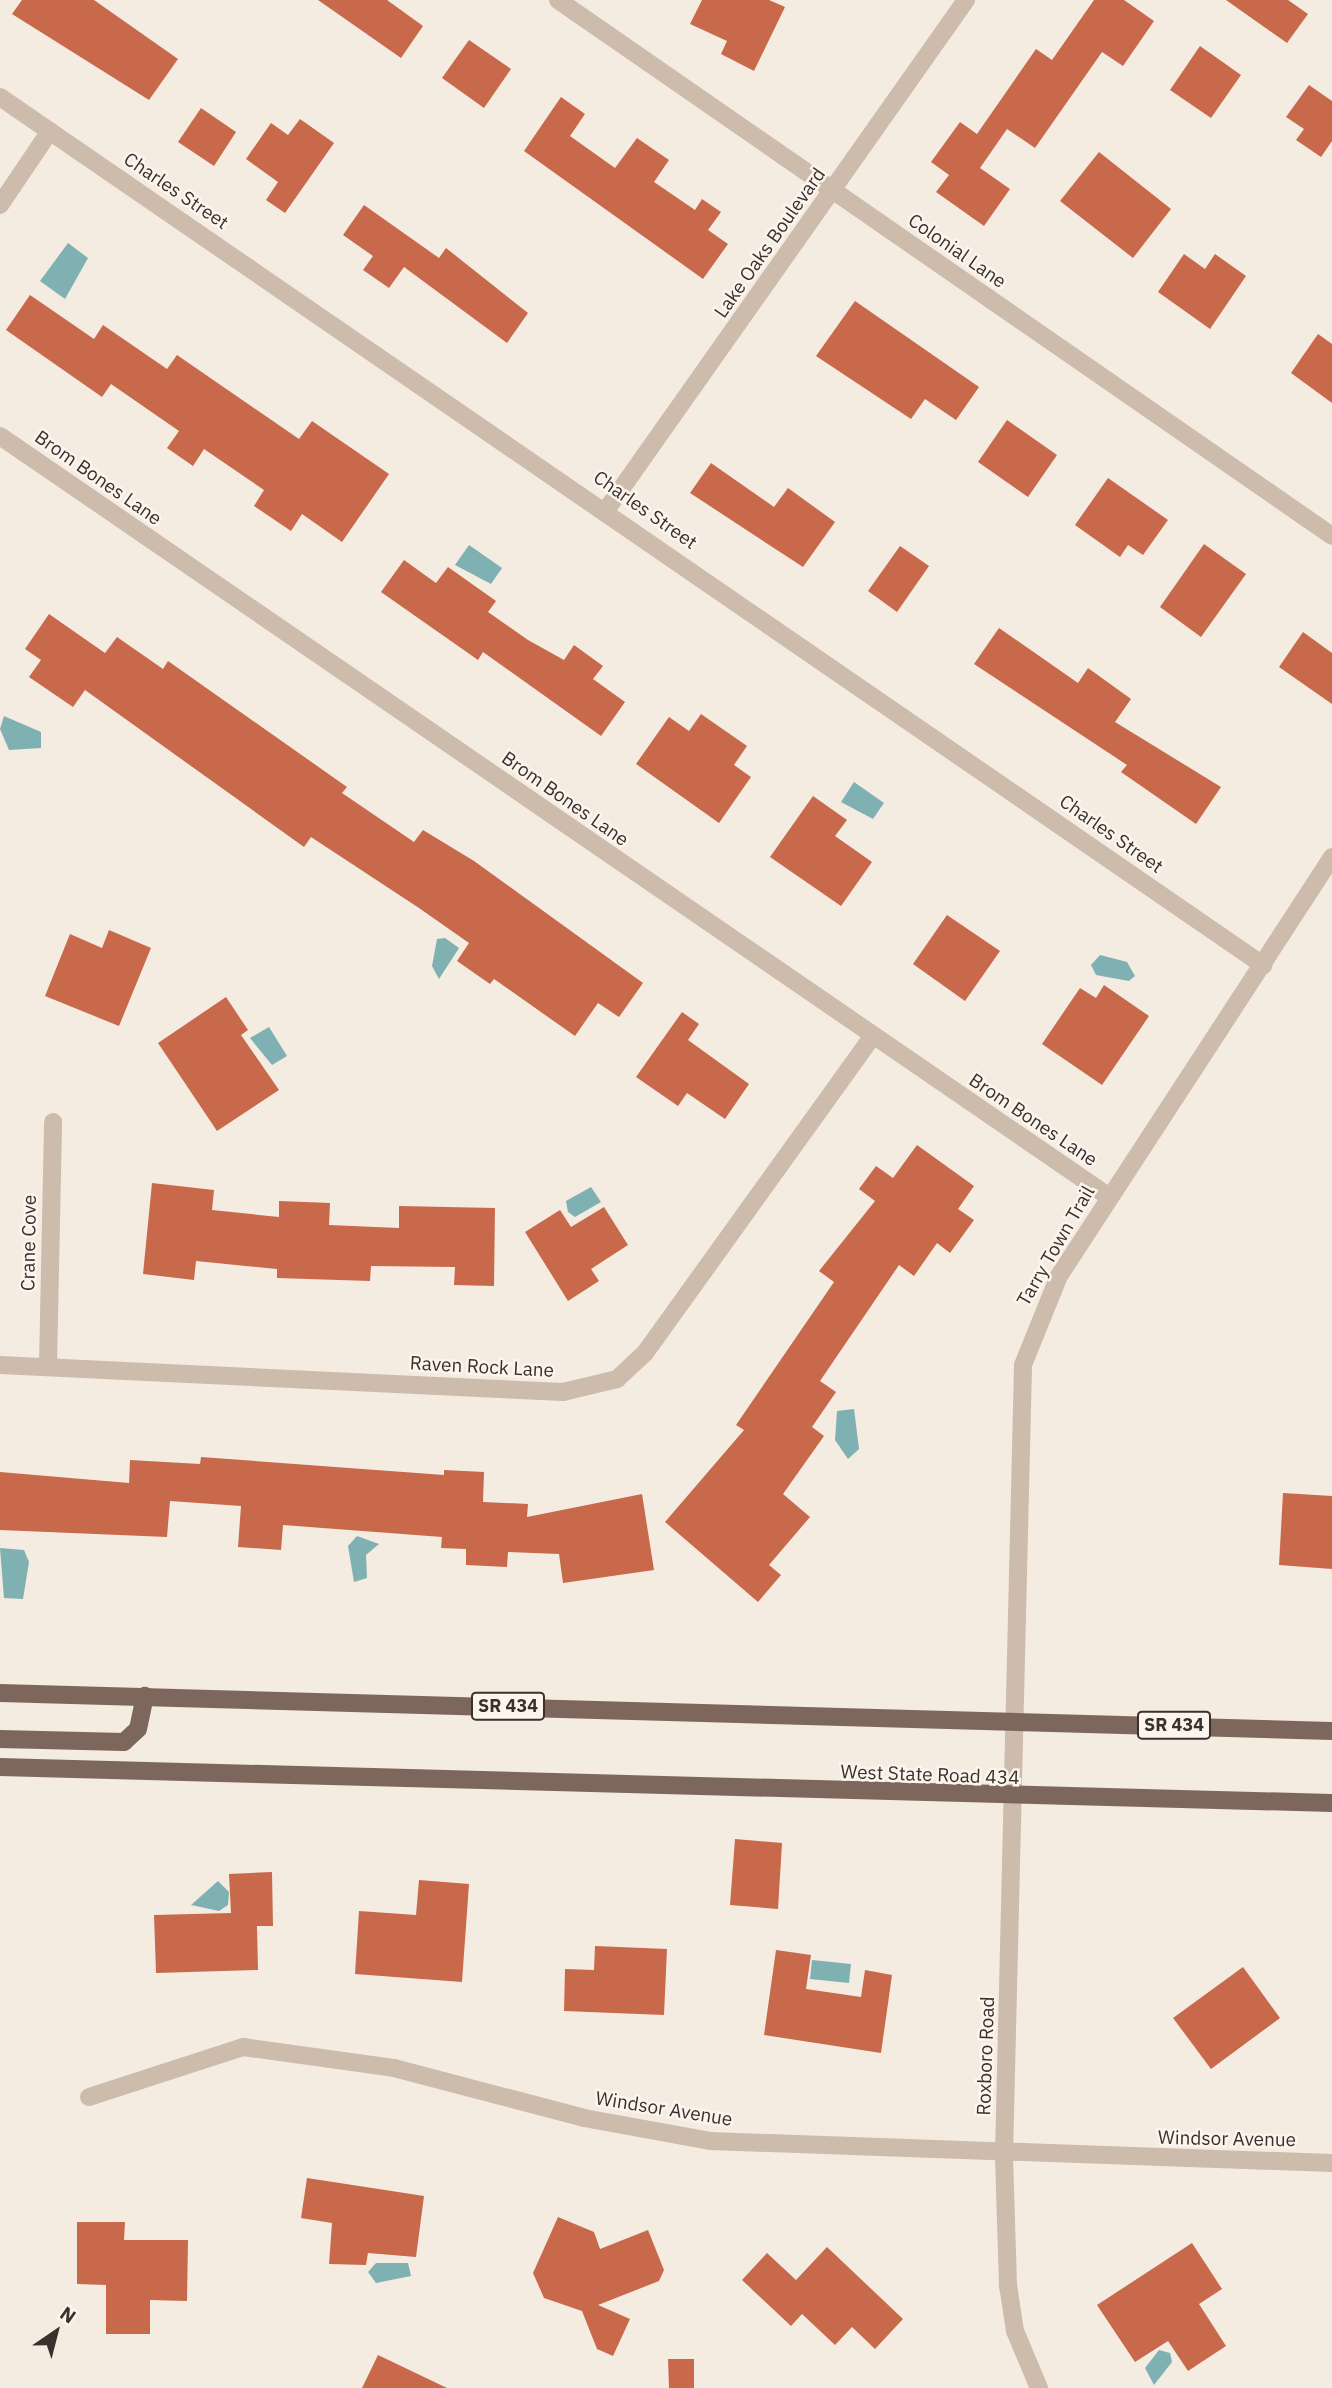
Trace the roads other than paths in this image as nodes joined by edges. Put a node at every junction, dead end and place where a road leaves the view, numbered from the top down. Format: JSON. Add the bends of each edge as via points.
{"nodes":[{"id":1,"x":558,"y":0,"type":"edge"},
{"id":2,"x":966,"y":0,"type":"edge"},
{"id":3,"x":0,"y":97,"type":"edge"},
{"id":4,"x":50,"y":131,"type":"junction"},
{"id":5,"x":833,"y":191,"type":"junction"},
{"id":6,"x":0,"y":205,"type":"edge"},
{"id":7,"x":0,"y":436,"type":"edge"},
{"id":8,"x":607,"y":509,"type":"junction"},
{"id":9,"x":1332,"y":536,"type":"edge"},
{"id":10,"x":1332,"y":857,"type":"edge"},
{"id":11,"x":1263,"y":965,"type":"junction"},
{"id":12,"x":873,"y":1036,"type":"junction"},
{"id":13,"x":52,"y":1122,"type":"dead end"},
{"id":14,"x":1108,"y":1196,"type":"junction"},
{"id":15,"x":0,"y":1365,"type":"edge"},
{"id":16,"x":48,"y":1365,"type":"junction"},
{"id":17,"x":0,"y":1693,"type":"edge"},
{"id":18,"x":145,"y":1696,"type":"junction"},
{"id":19,"x":1015,"y":1720,"type":"junction"},
{"id":20,"x":1332,"y":1731,"type":"edge"},
{"id":21,"x":0,"y":1739,"type":"edge"},
{"id":22,"x":0,"y":1767,"type":"edge"},
{"id":23,"x":1016,"y":1799,"type":"junction"},
{"id":24,"x":1332,"y":1803,"type":"edge"},
{"id":25,"x":89,"y":2097,"type":"dead end"},
{"id":26,"x":1004,"y":2155,"type":"junction"},
{"id":27,"x":1332,"y":2163,"type":"edge"},
{"id":28,"x":1039,"y":2388,"type":"edge"}],
"edges":[{"from":1,"to":5,"type":"street","name":"Colonial Lane"},
{"from":2,"to":5,"type":"street","name":"Lake Oaks Boulevard"},
{"from":3,"to":4,"type":"street","name":"Charles Street"},
{"from":4,"to":6,"type":"street"},
{"from":4,"to":8,"type":"street","name":"Charles Street"},
{"from":5,"to":8,"type":"street","name":"Lake Oaks Boulevard"},
{"from":5,"to":9,"type":"street","name":"Colonial Lane"},
{"from":7,"to":12,"type":"street","name":"Brom Bones Lane"},
{"from":8,"to":11,"type":"street","name":"Charles Street"},
{"from":10,"to":11,"type":"street","name":"Tarry Town Trail"},
{"from":11,"to":14,"type":"street","name":"Tarry Town Trail"},
{"from":12,"to":14,"type":"street","name":"Brom Bones Lane"},
{"from":12,"to":16,"type":"street","name":"Raven Rock Lane","via":[[645,1353],[617,1379],[563,1392]]},
{"from":13,"to":16,"type":"street","name":"Crane Cove"},
{"from":14,"to":19,"type":"street","name":"Tarry Town Trail","via":[[1037,1318],[1023,1365]]},
{"from":15,"to":16,"type":"street","name":"Raven Rock Lane"},
{"from":17,"to":18,"type":"main road","number":"SR 434"},
{"from":18,"to":19,"type":"main road","number":"SR 434"},
{"from":18,"to":21,"type":"main road","via":[[138,1729],[124,1742]]},
{"from":19,"to":20,"type":"main road","number":"SR 434"},
{"from":19,"to":23,"type":"street","name":"Roxboro Road"},
{"from":22,"to":23,"type":"main road","name":"West State Road 434"},
{"from":23,"to":24,"type":"main road","name":"West State Road 434"},
{"from":23,"to":26,"type":"street","name":"Roxboro Road"},
{"from":25,"to":26,"type":"street","name":"Windsor Avenue","via":[[243,2047],[394,2068],[584,2118],[710,2141]]},
{"from":26,"to":27,"type":"street","name":"Windsor Avenue"},
{"from":26,"to":28,"type":"street","name":"Roxboro Road","via":[[1008,2285],[1015,2331]]}]}
